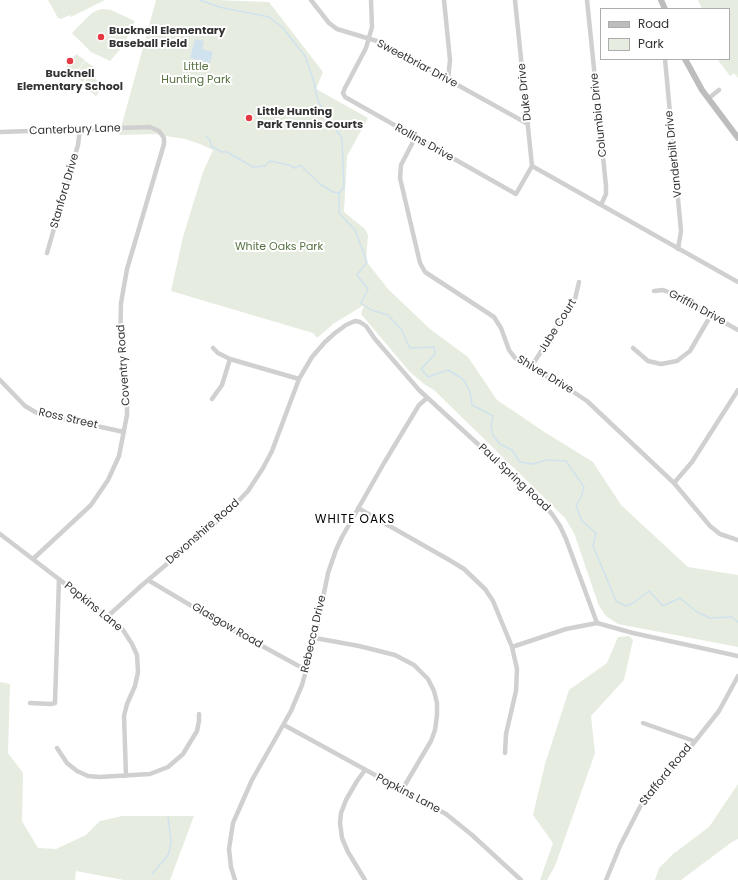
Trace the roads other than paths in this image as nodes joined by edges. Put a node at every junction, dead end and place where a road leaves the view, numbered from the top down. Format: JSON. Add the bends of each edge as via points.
{"nodes":[{"id":1,"x":311,"y":0,"type":"edge"},
{"id":2,"x":372,"y":0,"type":"edge"},
{"id":3,"x":444,"y":0,"type":"edge"},
{"id":4,"x":515,"y":0,"type":"edge"},
{"id":5,"x":587,"y":0,"type":"edge"},
{"id":6,"x":369,"y":38,"type":"junction"},
{"id":7,"x":665,"y":60,"type":"edge"},
{"id":8,"x":686,"y":60,"type":"edge"},
{"id":9,"x":448,"y":80,"type":"junction"},
{"id":10,"x":719,"y":90,"type":"dead end"},
{"id":11,"x":709,"y":98,"type":"junction"},
{"id":12,"x":528,"y":124,"type":"junction"},
{"id":13,"x":150,"y":127,"type":"joint"},
{"id":14,"x":80,"y":129,"type":"junction"},
{"id":15,"x":0,"y":132,"type":"edge"},
{"id":16,"x":415,"y":138,"type":"junction"},
{"id":17,"x":738,"y":138,"type":"edge"},
{"id":18,"x":532,"y":166,"type":"junction"},
{"id":19,"x":601,"y":205,"type":"junction"},
{"id":20,"x":678,"y":248,"type":"junction"},
{"id":21,"x":47,"y":253,"type":"dead end"},
{"id":22,"x":579,"y":282,"type":"dead end"},
{"id":23,"x":738,"y":282,"type":"edge"},
{"id":24,"x":654,"y":291,"type":"dead end"},
{"id":25,"x":711,"y":315,"type":"junction"},
{"id":26,"x":360,"y":322,"type":"joint"},
{"id":27,"x":738,"y":330,"type":"edge"},
{"id":28,"x":213,"y":348,"type":"dead end"},
{"id":29,"x":633,"y":348,"type":"dead end"},
{"id":30,"x":230,"y":359,"type":"junction"},
{"id":31,"x":531,"y":367,"type":"junction"},
{"id":32,"x":299,"y":379,"type":"junction"},
{"id":33,"x":0,"y":380,"type":"edge"},
{"id":34,"x":738,"y":390,"type":"edge"},
{"id":35,"x":427,"y":398,"type":"junction"},
{"id":36,"x":212,"y":399,"type":"dead end"},
{"id":37,"x":124,"y":432,"type":"junction"},
{"id":38,"x":674,"y":483,"type":"junction"},
{"id":39,"x":358,"y":508,"type":"junction"},
{"id":40,"x":0,"y":534,"type":"edge"},
{"id":41,"x":738,"y":540,"type":"edge"},
{"id":42,"x":33,"y":560,"type":"junction"},
{"id":43,"x":59,"y":579,"type":"junction"},
{"id":44,"x":148,"y":580,"type":"junction"},
{"id":45,"x":107,"y":617,"type":"junction"},
{"id":46,"x":597,"y":623,"type":"junction"},
{"id":47,"x":315,"y":638,"type":"junction"},
{"id":48,"x":512,"y":647,"type":"junction"},
{"id":49,"x":738,"y":656,"type":"edge"},
{"id":50,"x":306,"y":670,"type":"junction"},
{"id":51,"x":738,"y":676,"type":"edge"},
{"id":52,"x":30,"y":703,"type":"dead end"},
{"id":53,"x":199,"y":714,"type":"dead end"},
{"id":54,"x":643,"y":723,"type":"dead end"},
{"id":55,"x":284,"y":725,"type":"junction"},
{"id":56,"x":694,"y":741,"type":"junction"},
{"id":57,"x":57,"y":748,"type":"dead end"},
{"id":58,"x":505,"y":753,"type":"dead end"},
{"id":59,"x":365,"y":770,"type":"junction"},
{"id":60,"x":126,"y":776,"type":"junction"},
{"id":61,"x":402,"y":790,"type":"junction"},
{"id":62,"x":235,"y":880,"type":"edge"},
{"id":63,"x":365,"y":880,"type":"edge"},
{"id":64,"x":521,"y":880,"type":"edge"},
{"id":65,"x":606,"y":880,"type":"edge"}],
"edges":[{"from":1,"to":6,"type":"street","name":"Sweetbriar Drive","via":[[332,26]]},
{"from":2,"to":6,"type":"street"},
{"from":3,"to":9,"type":"street","via":[[450,60]]},
{"from":4,"to":12,"type":"street","name":"Duke Drive"},
{"from":5,"to":19,"type":"street","name":"Columbia Drive","via":[[606,186],[606,194]]},
{"from":6,"to":9,"type":"street","name":"Sweetbriar Drive"},
{"from":6,"to":16,"type":"street","name":"Rollins Drive","via":[[343,93],[345,97]]},
{"from":7,"to":20,"type":"street","name":"Vanderbilt Drive","via":[[681,231]]},
{"from":8,"to":11,"type":"street"},
{"from":9,"to":12,"type":"street","name":"Sweetbriar Drive"},
{"from":10,"to":11,"type":"street"},
{"from":11,"to":17,"type":"street"},
{"from":12,"to":18,"type":"street","name":"Duke Drive"},
{"from":13,"to":14,"type":"street","name":"Canterbury Lane"},
{"from":13,"to":37,"type":"street","name":"Coventry Road","via":[[163,135],[164,144],[127,269],[121,303],[120,344],[127,402]]},
{"from":14,"to":15,"type":"street","name":"Canterbury Lane"},
{"from":14,"to":21,"type":"street","name":"Stanford Drive","via":[[78,145]]},
{"from":16,"to":18,"type":"street","name":"Rollins Drive","via":[[516,194]]},
{"from":16,"to":31,"type":"street","name":"Shiver Drive","via":[[401,165],[400,178],[421,266],[429,275],[494,317],[512,354]]},
{"from":18,"to":19,"type":"street"},
{"from":19,"to":20,"type":"street"},
{"from":20,"to":23,"type":"street"},
{"from":22,"to":31,"type":"street","name":"Jube Court","via":[[575,299]]},
{"from":24,"to":25,"type":"street","name":"Griffin Drive","via":[[671,292]]},
{"from":25,"to":27,"type":"street","name":"Griffin Drive"},
{"from":25,"to":29,"type":"street","via":[[690,351],[677,361],[661,364],[648,361]]},
{"from":26,"to":32,"type":"street","name":"Devonshire Road","via":[[346,325],[325,342],[312,357]]},
{"from":26,"to":35,"type":"street","name":"Paul Spring Road"},
{"from":28,"to":30,"type":"street"},
{"from":30,"to":32,"type":"street"},
{"from":30,"to":36,"type":"street","via":[[222,386]]},
{"from":31,"to":38,"type":"street","name":"Shiver Drive","via":[[587,401]]},
{"from":32,"to":44,"type":"street","name":"Devonshire Road","via":[[272,451],[251,487],[226,514]]},
{"from":33,"to":37,"type":"street","name":"Ross Street","via":[[24,406],[37,413]]},
{"from":34,"to":38,"type":"street","via":[[692,462]]},
{"from":35,"to":39,"type":"street","name":"Rebecca Drive","via":[[407,425]]},
{"from":35,"to":46,"type":"street","name":"Paul Spring Road","via":[[552,514],[566,539]]},
{"from":37,"to":42,"type":"street","name":"Coventry Road","via":[[116,464],[98,496],[84,513]]},
{"from":38,"to":41,"type":"street","name":"Shiver Drive","via":[[710,526],[720,534]]},
{"from":39,"to":47,"type":"street","name":"Rebecca Drive","via":[[332,561]]},
{"from":39,"to":48,"type":"street","via":[[451,561],[475,578],[493,600]]},
{"from":40,"to":42,"type":"street","name":"Popkins Lane"},
{"from":42,"to":43,"type":"street","name":"Popkins Lane"},
{"from":43,"to":45,"type":"street","name":"Popkins Lane"},
{"from":43,"to":52,"type":"street","via":[[55,703]]},
{"from":44,"to":45,"type":"street","name":"Devonshire Road"},
{"from":44,"to":50,"type":"street","name":"Glasgow Road"},
{"from":45,"to":60,"type":"street","name":"Popkins Lane","via":[[129,638],[138,661],[136,681],[124,716]]},
{"from":46,"to":48,"type":"street","via":[[566,629]]},
{"from":46,"to":49,"type":"street"},
{"from":47,"to":50,"type":"street","name":"Rebecca Drive"},
{"from":47,"to":61,"type":"street","via":[[395,655],[414,665],[428,679],[436,703],[435,730]]},
{"from":48,"to":58,"type":"street","via":[[518,680],[506,734]]},
{"from":50,"to":55,"type":"street","name":"Rebecca Drive"},
{"from":51,"to":56,"type":"street","name":"Stafford Road","via":[[719,711]]},
{"from":53,"to":60,"type":"street","via":[[196,731],[176,761],[155,773]]},
{"from":54,"to":56,"type":"street"},
{"from":55,"to":59,"type":"street","name":"Popkins Lane"},
{"from":55,"to":62,"type":"street","name":"Rebecca Drive","via":[[247,791],[230,832],[229,849]]},
{"from":56,"to":65,"type":"street","name":"Stafford Road","via":[[640,807]]},
{"from":57,"to":60,"type":"street","via":[[68,763],[84,774],[99,778]]},
{"from":59,"to":61,"type":"street","name":"Popkins Lane"},
{"from":59,"to":63,"type":"street","via":[[346,800],[340,823],[342,838],[348,852]]},
{"from":61,"to":64,"type":"street","name":"Popkins Lane","via":[[454,820]]}]}
